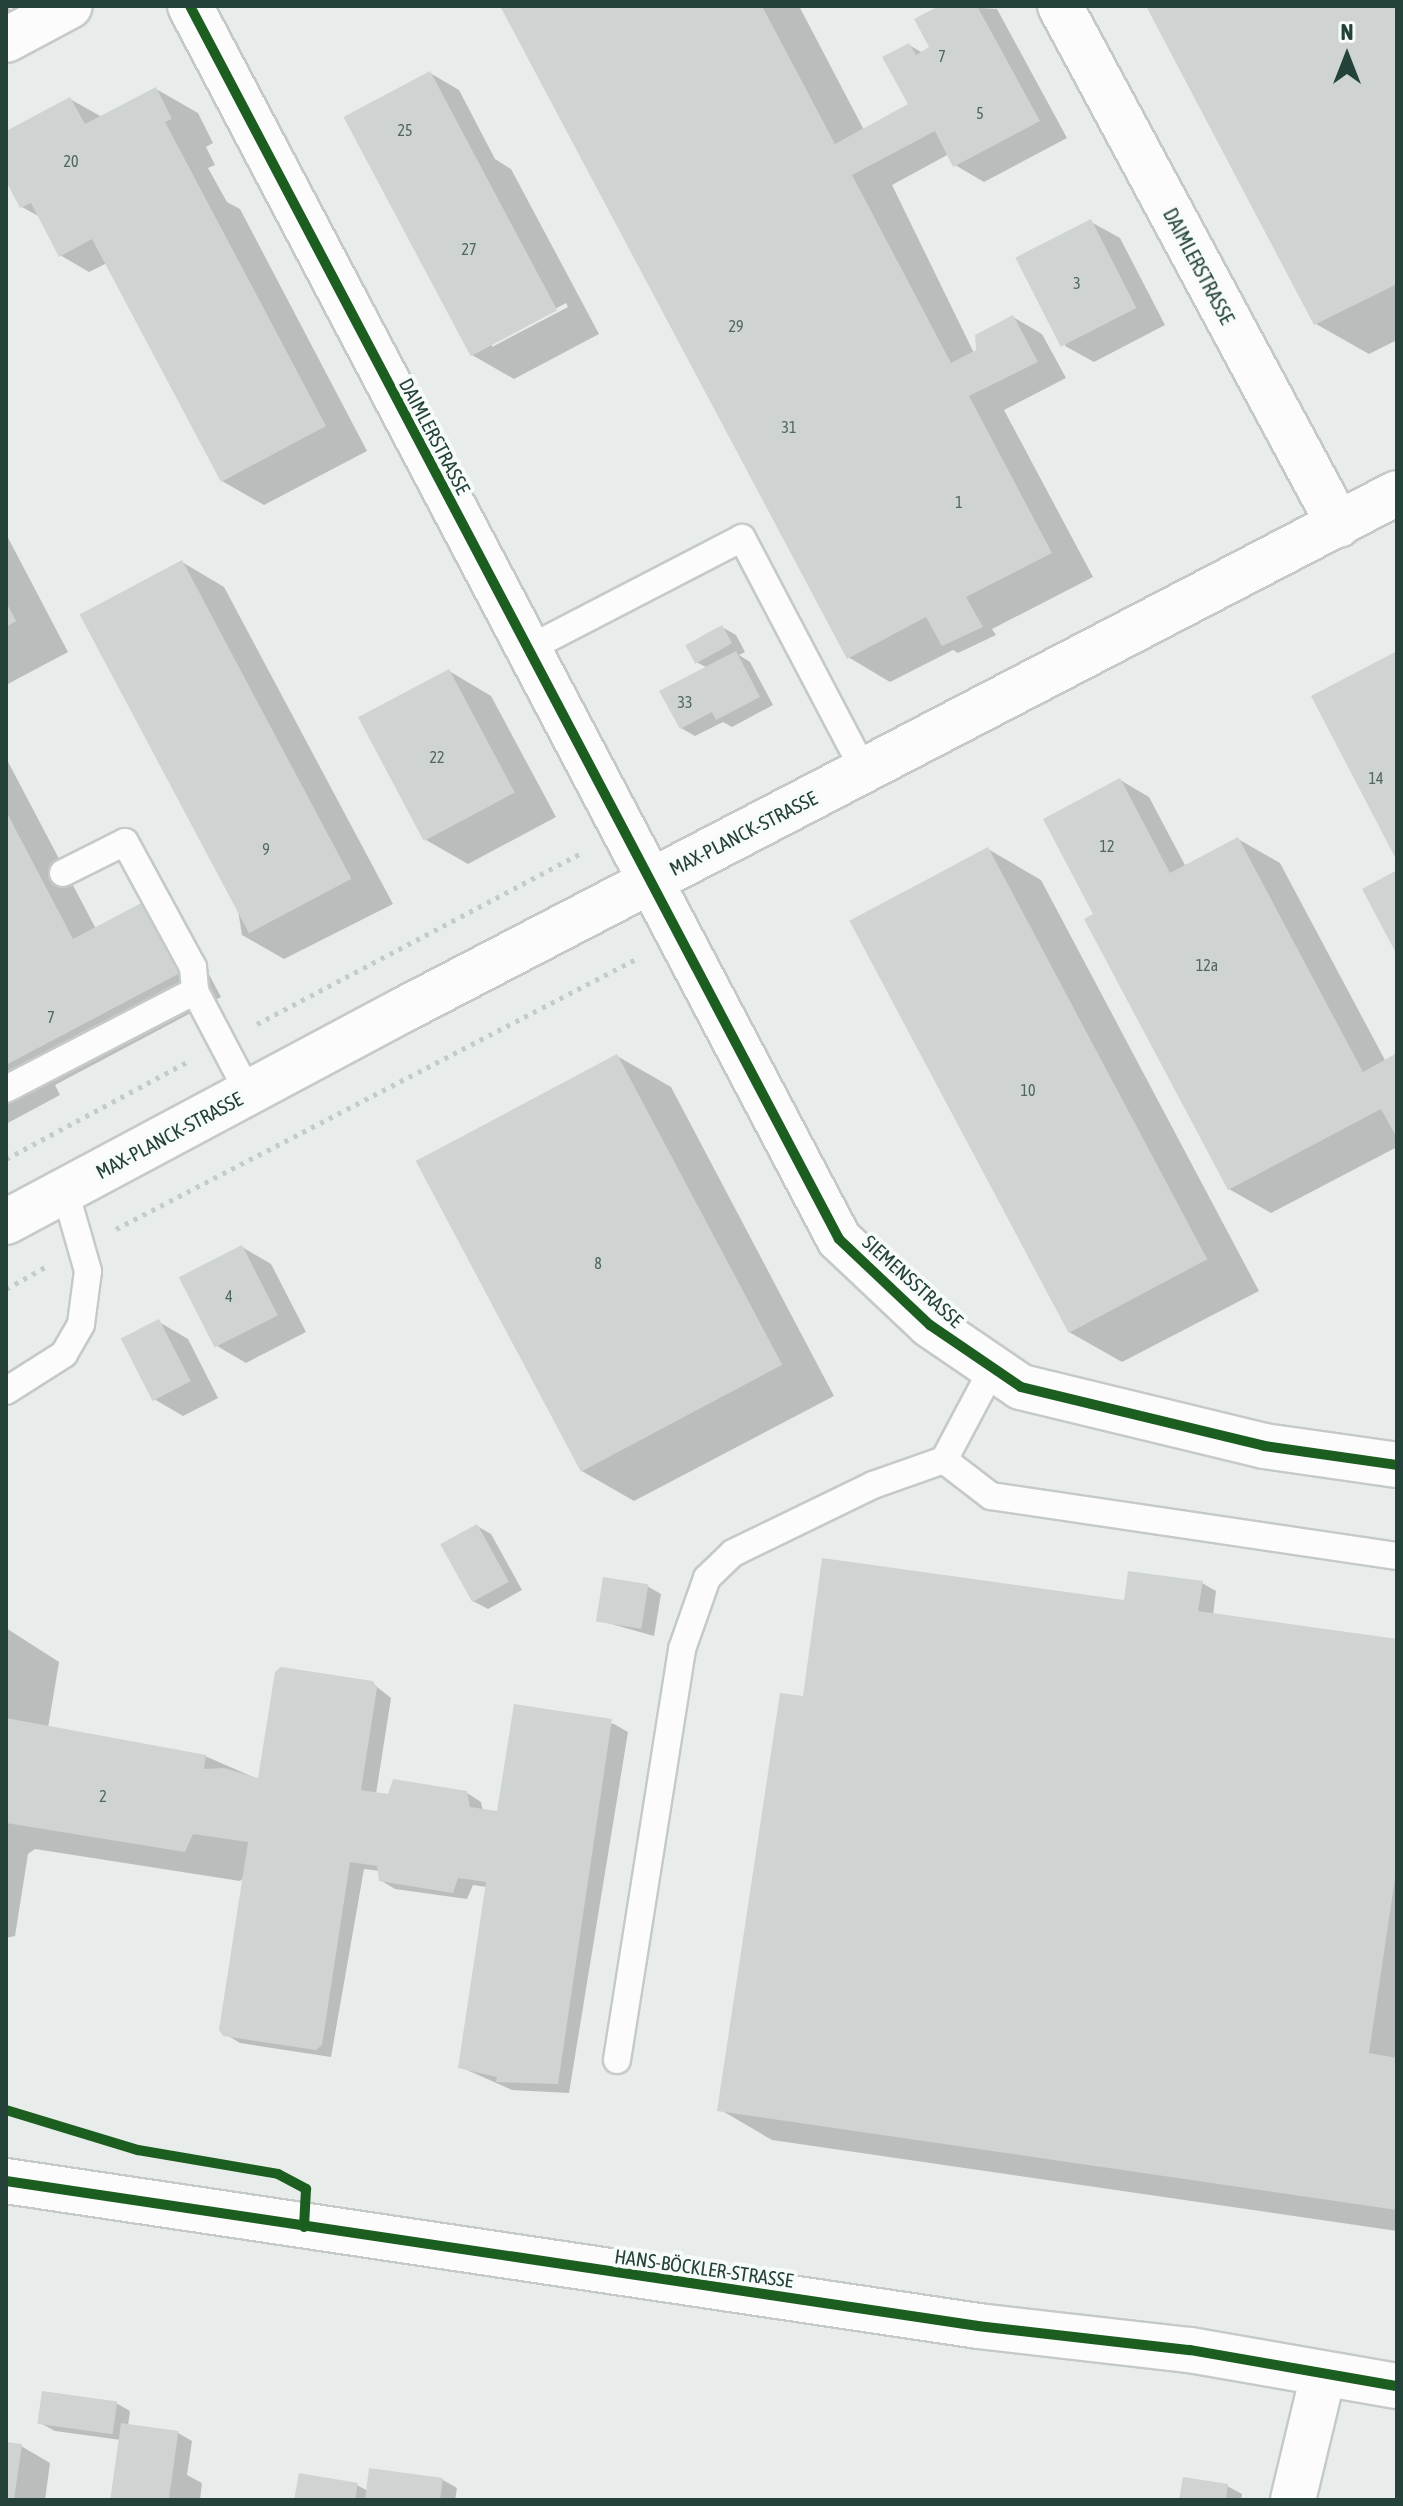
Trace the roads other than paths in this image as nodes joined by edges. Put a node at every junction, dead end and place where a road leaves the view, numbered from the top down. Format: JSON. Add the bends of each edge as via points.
{"nodes":[{"id":1,"x":70,"y":6,"type":"edge"},
{"id":2,"x":190,"y":6,"type":"edge"},
{"id":3,"x":1060,"y":6,"type":"edge"},
{"id":4,"x":6,"y":40,"type":"edge"},
{"id":5,"x":1397,"y":493,"type":"edge"},
{"id":6,"x":1339,"y":525,"type":"junction"},
{"id":7,"x":526,"y":650,"type":"junction"},
{"id":8,"x":864,"y":770,"type":"junction"},
{"id":9,"x":63,"y":873,"type":"dead end"},
{"id":10,"x":647,"y":883,"type":"junction"},
{"id":11,"x":195,"y":991,"type":"junction"},
{"id":12,"x":6,"y":1089,"type":"edge"},
{"id":13,"x":248,"y":1092,"type":"junction"},
{"id":14,"x":65,"y":1191,"type":"junction"},
{"id":15,"x":6,"y":1222,"type":"edge"},
{"id":16,"x":993,"y":1368,"type":"junction"},
{"id":17,"x":6,"y":1391,"type":"edge"},
{"id":18,"x":944,"y":1460,"type":"junction"},
{"id":19,"x":1397,"y":1465,"type":"edge"},
{"id":20,"x":1397,"y":1556,"type":"edge"},
{"id":21,"x":617,"y":2060,"type":"dead end"},
{"id":22,"x":6,"y":2181,"type":"edge"},
{"id":23,"x":1323,"y":2375,"type":"junction"},
{"id":24,"x":1397,"y":2386,"type":"edge"},
{"id":25,"x":1293,"y":2500,"type":"edge"}],
"edges":[{"from":1,"to":4,"type":"street"},
{"from":2,"to":7,"type":"street","name":"DAIMLERSTRASSE"},
{"from":3,"to":6,"type":"street","name":"DAIMLERSTRASSE"},
{"from":5,"to":6,"type":"street","name":"MAX-PLANCK-STRASSE"},
{"from":6,"to":8,"type":"street","name":"MAX-PLANCK-STRASSE"},
{"from":7,"to":8,"type":"lane","via":[[742,538]]},
{"from":7,"to":10,"type":"street","name":"DAIMLERSTRASSE"},
{"from":8,"to":10,"type":"street","name":"MAX-PLANCK-STRASSE"},
{"from":9,"to":11,"type":"lane","via":[[125,842],[193,967]]},
{"from":10,"to":13,"type":"street","name":"MAX-PLANCK-STRASSE"},
{"from":10,"to":16,"type":"street","name":"SIEMENSSTRASSE","via":[[839,1239],[930,1325]]},
{"from":11,"to":12,"type":"lane"},
{"from":11,"to":13,"type":"lane"},
{"from":13,"to":14,"type":"street","name":"MAX-PLANCK-STRASSE"},
{"from":14,"to":15,"type":"street","name":"MAX-PLANCK-STRASSE"},
{"from":14,"to":17,"type":"lane","via":[[85,1245],[87,1296],[64,1354]]},
{"from":16,"to":18,"type":"lane"},
{"from":16,"to":19,"type":"street","name":"SIEMENSSTRASSE","via":[[1021,1387],[1264,1446]]},
{"from":18,"to":20,"type":"lane","via":[[991,1496]]},
{"from":18,"to":21,"type":"lane","via":[[873,1485],[733,1553],[707,1578],[682,1649]]},
{"from":22,"to":23,"type":"street","name":"HANS-BÖCKLER-STRASSE","via":[[978,2326],[1190,2350]]},
{"from":23,"to":24,"type":"street","name":"HANS-BÖCKLER-STRASSE"},
{"from":23,"to":25,"type":"street"}]}
